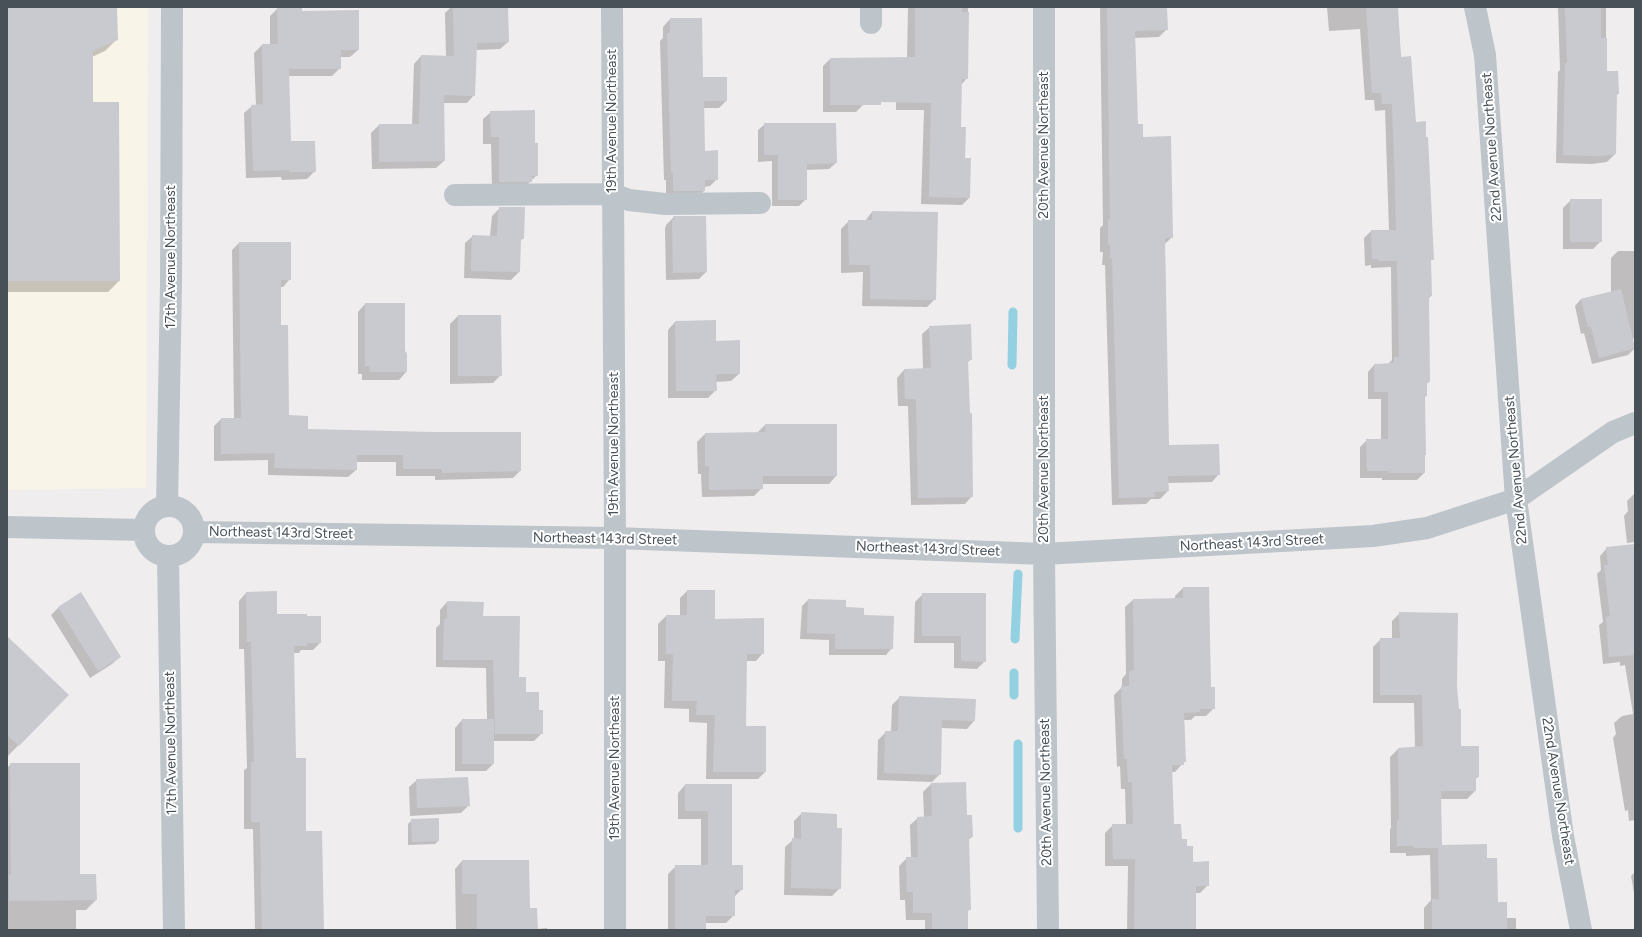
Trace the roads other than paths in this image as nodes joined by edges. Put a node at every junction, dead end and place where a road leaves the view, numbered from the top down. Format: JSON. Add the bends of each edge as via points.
{"nodes":[{"id":1,"x":172,"y":7,"type":"edge"},
{"id":2,"x":612,"y":7,"type":"edge"},
{"id":3,"x":1044,"y":7,"type":"edge"},
{"id":4,"x":1475,"y":7,"type":"edge"},
{"id":5,"x":613,"y":194,"type":"junction"},
{"id":6,"x":455,"y":195,"type":"dead end"},
{"id":7,"x":760,"y":203,"type":"dead end"},
{"id":8,"x":1635,"y":423,"type":"edge"},
{"id":9,"x":1516,"y":499,"type":"junction"},
{"id":10,"x":167,"y":506,"type":"junction"},
{"id":11,"x":7,"y":527,"type":"edge"},
{"id":12,"x":144,"y":530,"type":"junction"},
{"id":13,"x":194,"y":532,"type":"junction"},
{"id":14,"x":615,"y":538,"type":"junction"},
{"id":15,"x":1044,"y":554,"type":"junction"},
{"id":16,"x":168,"y":556,"type":"junction"},
{"id":17,"x":174,"y":930,"type":"edge"},
{"id":18,"x":615,"y":930,"type":"edge"},
{"id":19,"x":1048,"y":930,"type":"edge"},
{"id":20,"x":1581,"y":930,"type":"edge"}],
"edges":[{"from":1,"to":10,"type":"street","name":"17th Avenue Northeast"},
{"from":2,"to":5,"type":"street","name":"19th Avenue Northeast"},
{"from":3,"to":15,"type":"street","name":"20th Avenue Northeast"},
{"from":4,"to":9,"type":"street","name":"22nd Avenue Northeast","via":[[1485,55]]},
{"from":5,"to":6,"type":"street"},
{"from":5,"to":7,"type":"street","via":[[629,200],[665,204]]},
{"from":5,"to":14,"type":"street","name":"19th Avenue Northeast"},
{"from":8,"to":9,"type":"street","name":"Northeast 143rd Street","via":[[1613,432]]},
{"from":9,"to":15,"type":"street","name":"Northeast 143rd Street","via":[[1428,528],[1373,536]]},
{"from":9,"to":20,"type":"street","name":"22nd Avenue Northeast","via":[[1563,836]]},
{"from":10,"to":12,"type":"street","via":[[154,511],[148,517]]},
{"from":10,"to":13,"type":"street","via":[[185,512],[191,519]]},
{"from":11,"to":12,"type":"street"},
{"from":12,"to":16,"type":"street","via":[[149,547],[155,553]]},
{"from":13,"to":14,"type":"street","name":"Northeast 143rd Street"},
{"from":13,"to":16,"type":"street","via":[[191,544],[186,550]]},
{"from":14,"to":15,"type":"street","name":"Northeast 143rd Street"},
{"from":14,"to":18,"type":"street","name":"19th Avenue Northeast"},
{"from":15,"to":19,"type":"street","name":"20th Avenue Northeast"},
{"from":16,"to":17,"type":"street","name":"17th Avenue Northeast"}]}
